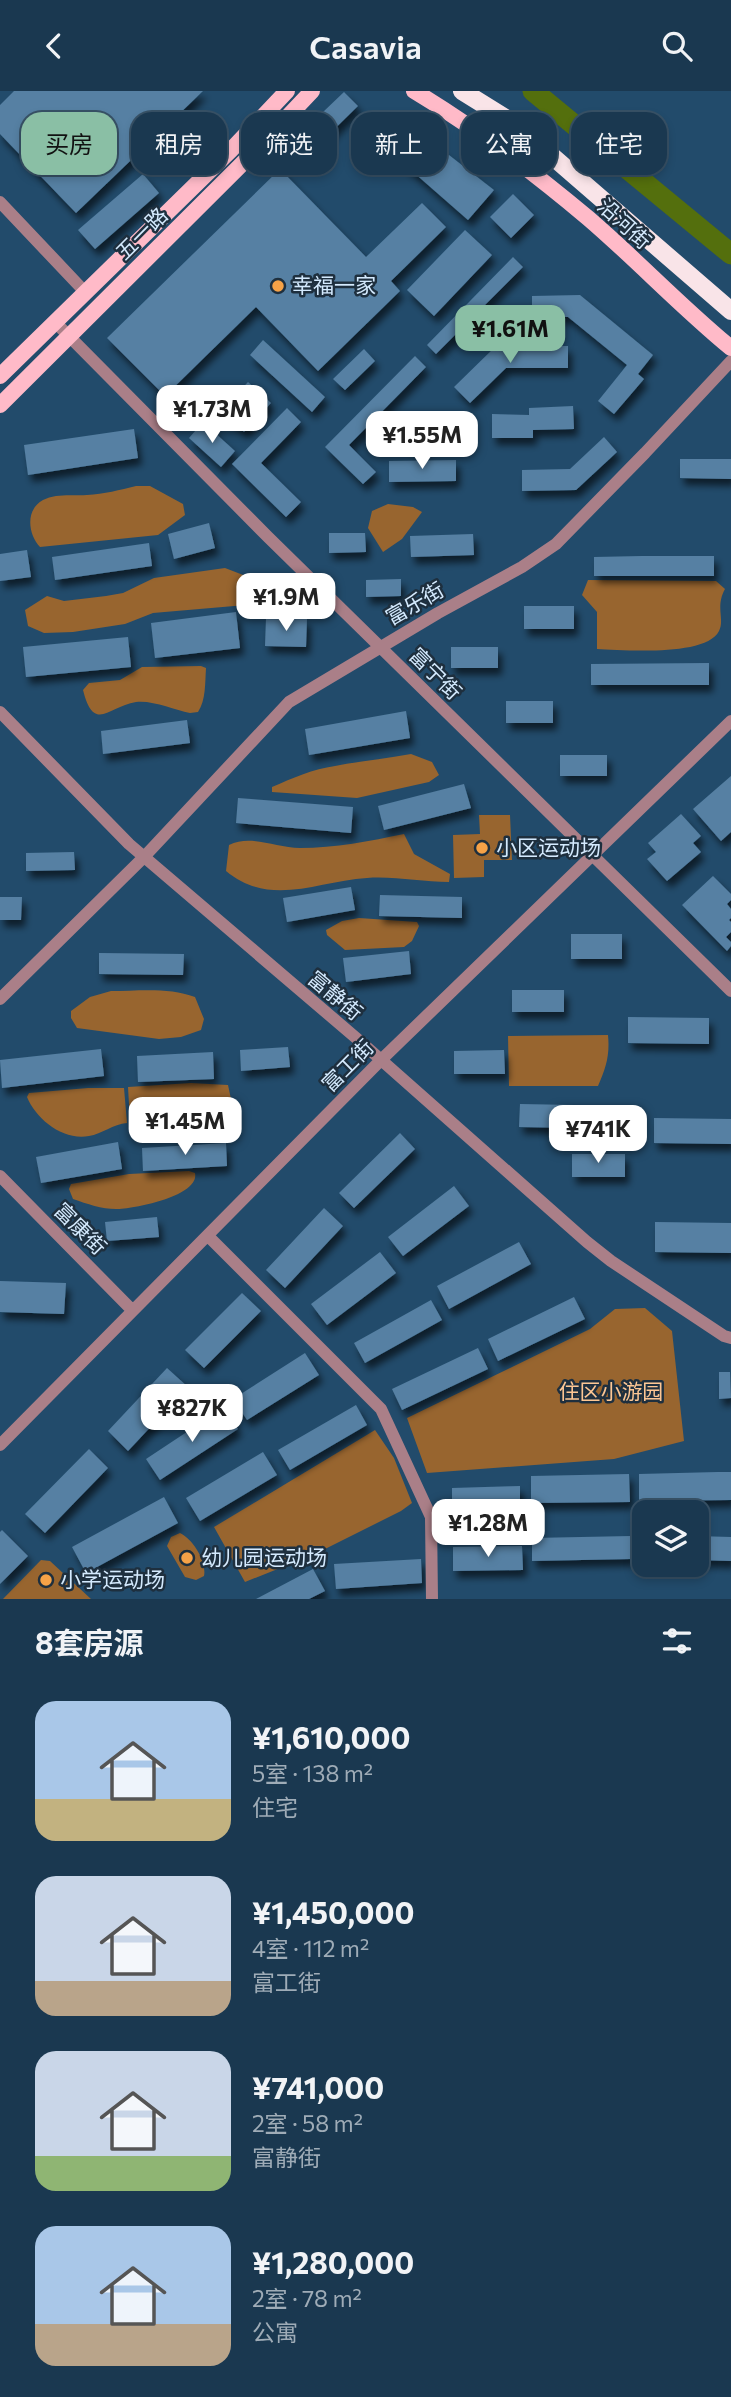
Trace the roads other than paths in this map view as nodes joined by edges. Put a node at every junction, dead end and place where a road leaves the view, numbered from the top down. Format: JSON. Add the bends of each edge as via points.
{"nodes":[{"id":1,"x":287,"y":91,"type":"edge"},
{"id":2,"x":312,"y":91,"type":"edge"},
{"id":3,"x":414,"y":91,"type":"edge"},
{"id":4,"x":462,"y":91,"type":"edge"},
{"id":5,"x":480,"y":91,"type":"edge"},
{"id":6,"x":0,"y":202,"type":"edge"},
{"id":7,"x":86,"y":293,"type":"junction"},
{"id":8,"x":731,"y":295,"type":"edge"},
{"id":9,"x":731,"y":311,"type":"edge"},
{"id":10,"x":55,"y":322,"type":"junction"},
{"id":11,"x":69,"y":337,"type":"junction"},
{"id":12,"x":731,"y":348,"type":"edge"},
{"id":13,"x":731,"y":361,"type":"edge"},
{"id":14,"x":0,"y":376,"type":"edge"},
{"id":15,"x":0,"y":405,"type":"edge"},
{"id":16,"x":381,"y":646,"type":"junction"},
{"id":17,"x":0,"y":712,"type":"edge"},
{"id":18,"x":731,"y":721,"type":"edge"},
{"id":19,"x":591,"y":855,"type":"junction"},
{"id":20,"x":144,"y":857,"type":"junction"},
{"id":21,"x":731,"y":991,"type":"edge"},
{"id":22,"x":0,"y":999,"type":"edge"},
{"id":23,"x":381,"y":1059,"type":"junction"},
{"id":24,"x":0,"y":1176,"type":"edge"},
{"id":25,"x":208,"y":1236,"type":"junction"},
{"id":26,"x":132,"y":1310,"type":"junction"},
{"id":27,"x":731,"y":1338,"type":"edge"},
{"id":28,"x":0,"y":1445,"type":"edge"},
{"id":29,"x":432,"y":1599,"type":"edge"}],
"edges":[{"from":1,"to":7,"type":"main road","name":"五一路"},
{"from":2,"to":11,"type":"main road","name":"五一路"},
{"from":3,"to":12,"type":"main road","name":"沿河街","via":[[507,152],[589,219]]},
{"from":4,"to":9,"type":"highway","via":[[515,124]]},
{"from":5,"to":8,"type":"highway","via":[[520,117]]},
{"from":6,"to":7,"type":"street"},
{"from":7,"to":10,"type":"main road","name":"五一路"},
{"from":10,"to":11,"type":"street","name":"富宁街"},
{"from":10,"to":14,"type":"main road","name":"五一路"},
{"from":11,"to":15,"type":"main road","name":"五一路"},
{"from":11,"to":16,"type":"street","name":"富宁街"},
{"from":13,"to":16,"type":"street","name":"富乐街","via":[[556,544]]},
{"from":16,"to":19,"type":"street","name":"富宁街"},
{"from":16,"to":20,"type":"street","name":"富乐街","via":[[289,702]]},
{"from":17,"to":20,"type":"street","name":"富静街"},
{"from":18,"to":19,"type":"street","name":"富工街"},
{"from":19,"to":21,"type":"street","name":"富宁街"},
{"from":19,"to":23,"type":"street","name":"富工街"},
{"from":20,"to":22,"type":"street","name":"富乐街"},
{"from":20,"to":23,"type":"street","name":"富静街"},
{"from":23,"to":25,"type":"street","name":"富工街"},
{"from":23,"to":27,"type":"street","name":"富静街","via":[[587,1243]]},
{"from":24,"to":26,"type":"street","name":"富康街"},
{"from":25,"to":26,"type":"street","name":"富工街"},
{"from":25,"to":29,"type":"street","via":[[381,1409],[431,1517]]},
{"from":26,"to":28,"type":"street","name":"富工街"}]}
